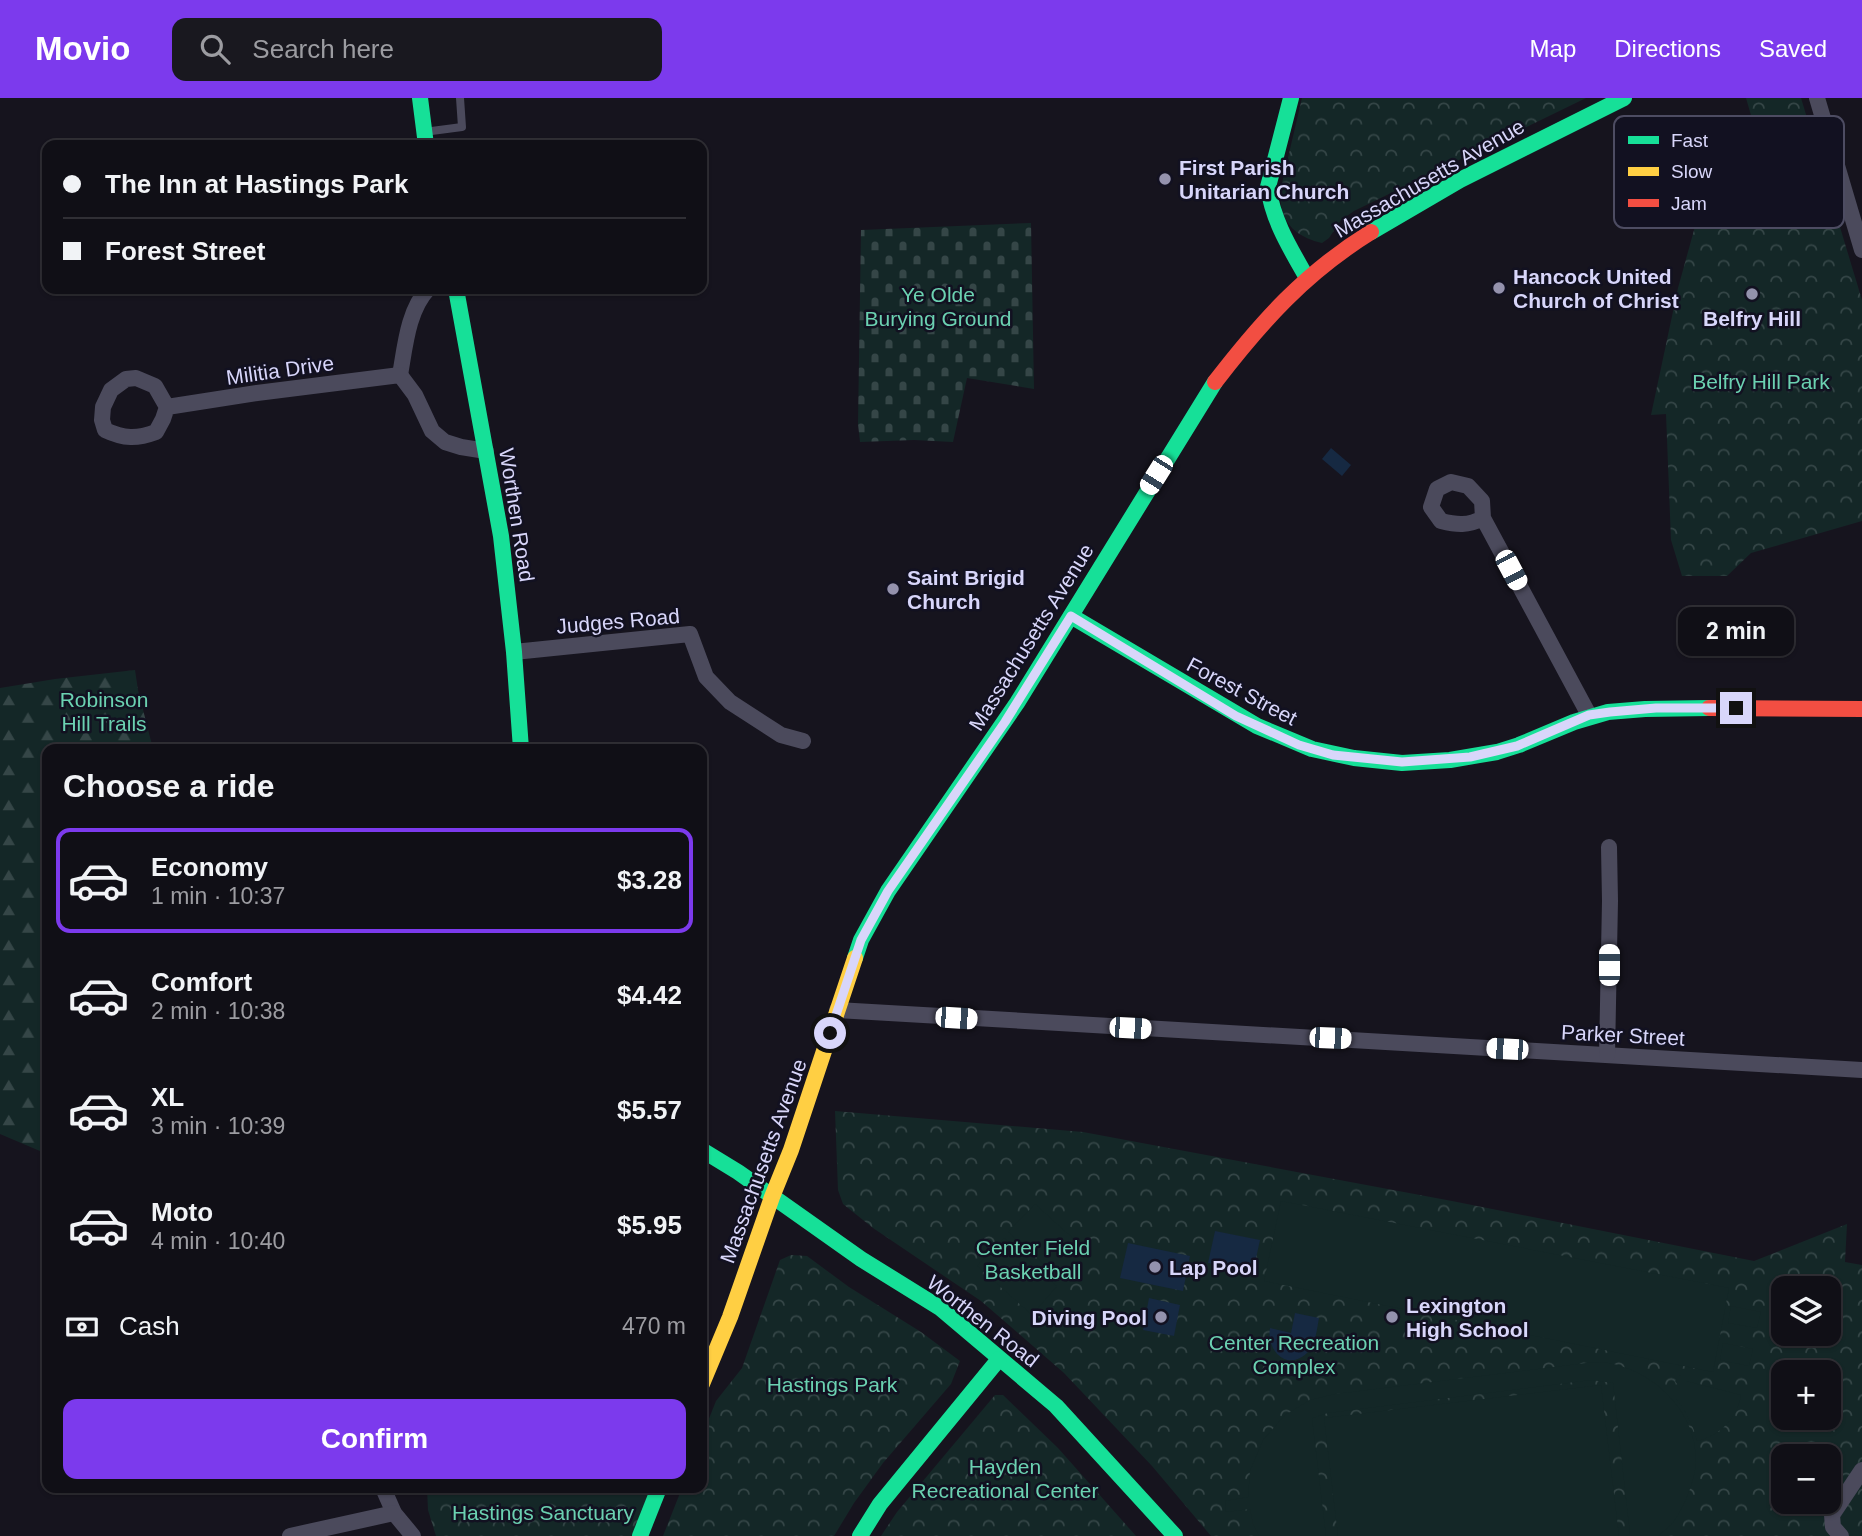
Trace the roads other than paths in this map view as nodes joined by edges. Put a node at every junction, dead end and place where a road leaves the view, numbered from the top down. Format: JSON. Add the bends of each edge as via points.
{"nodes":[{"id":1,"x":420,"y":98,"type":"edge"},
{"id":2,"x":460,"y":98,"type":"edge"},
{"id":3,"x":1291,"y":98,"type":"edge"},
{"id":4,"x":1623,"y":98,"type":"edge"},
{"id":5,"x":1816,"y":98,"type":"edge"},
{"id":6,"x":1822,"y":116,"type":"edge"},
{"id":7,"x":425,"y":138,"type":"edge"},
{"id":8,"x":1844,"y":188,"type":"edge"},
{"id":9,"x":1862,"y":250,"type":"edge"},
{"id":10,"x":1307,"y":278,"type":"junction"},
{"id":11,"x":424,"y":294,"type":"edge"},
{"id":12,"x":457,"y":294,"type":"edge"},
{"id":13,"x":400,"y":375,"type":"junction"},
{"id":14,"x":167,"y":407,"type":"dead end"},
{"id":15,"x":486,"y":451,"type":"junction"},
{"id":16,"x":1483,"y":518,"type":"dead end"},
{"id":17,"x":1071,"y":616,"type":"junction"},
{"id":18,"x":514,"y":652,"type":"junction"},
{"id":19,"x":1862,"y":709,"type":"edge"},
{"id":20,"x":1589,"y":715,"type":"junction"},
{"id":21,"x":803,"y":741,"type":"dead end"},
{"id":22,"x":521,"y":744,"type":"edge"},
{"id":23,"x":1609,"y":847,"type":"dead end"},
{"id":24,"x":837,"y":1010,"type":"junction"},
{"id":25,"x":1607,"y":1055,"type":"junction"},
{"id":26,"x":1862,"y":1070,"type":"edge"},
{"id":27,"x":707,"y":1153,"type":"edge"},
{"id":28,"x":772,"y":1197,"type":"junction"},
{"id":29,"x":999,"y":1359,"type":"junction"},
{"id":30,"x":707,"y":1372,"type":"edge"},
{"id":31,"x":1862,"y":1470,"type":"edge"},
{"id":32,"x":385,"y":1493,"type":"edge"},
{"id":33,"x":657,"y":1493,"type":"edge"},
{"id":34,"x":394,"y":1513,"type":"junction"},
{"id":35,"x":290,"y":1536,"type":"edge"},
{"id":36,"x":413,"y":1536,"type":"edge"},
{"id":37,"x":640,"y":1536,"type":"edge"},
{"id":38,"x":860,"y":1536,"type":"edge"},
{"id":39,"x":1174,"y":1536,"type":"edge"},
{"id":40,"x":1841,"y":1536,"type":"edge"}],
"edges":[{"from":1,"to":7,"type":"main road"},
{"from":2,"to":7,"type":"lane","via":[[462,127]]},
{"from":3,"to":10,"type":"main road","via":[[1268,187],[1279,231]]},
{"from":4,"to":10,"type":"main road","name":"Massachusetts Avenue","via":[[1417,204]]},
{"from":5,"to":6,"type":"street"},
{"from":8,"to":9,"type":"street"},
{"from":10,"to":17,"type":"main road","name":"Massachusetts Avenue","via":[[1259,327],[1210,388]]},
{"from":11,"to":13,"type":"street","via":[[413,315]]},
{"from":12,"to":15,"type":"main road","name":"Worthen Road"},
{"from":13,"to":14,"type":"street","name":"Militia Drive"},
{"from":13,"to":15,"type":"street","via":[[432,431],[445,442]]},
{"from":15,"to":18,"type":"main road","name":"Worthen Road"},
{"from":16,"to":20,"type":"street"},
{"from":17,"to":20,"type":"main road","name":"Forest Street","via":[[1236,716],[1333,755],[1402,762],[1470,757],[1517,746]]},
{"from":17,"to":24,"type":"main road","name":"Massachusetts Avenue","via":[[1005,722],[888,891],[861,940]]},
{"from":18,"to":21,"type":"street","name":"Judges Road","via":[[690,634],[706,677],[730,702],[781,735]]},
{"from":18,"to":22,"type":"main road","name":"Worthen Road"},
{"from":19,"to":20,"type":"main road","name":"Forest Street","via":[[1656,708]]},
{"from":23,"to":25,"type":"street"},
{"from":24,"to":25,"type":"street","name":"Parker Street"},
{"from":24,"to":28,"type":"main road","name":"Massachusetts Avenue"},
{"from":25,"to":26,"type":"street","name":"Parker Street"},
{"from":27,"to":28,"type":"main road","name":"Worthen Road"},
{"from":28,"to":29,"type":"main road","name":"Worthen Road","via":[[940,1308]]},
{"from":28,"to":30,"type":"main road","name":"Massachusetts Avenue"},
{"from":29,"to":38,"type":"main road","via":[[880,1504]]},
{"from":29,"to":39,"type":"main road","name":"Worthen Road","via":[[1056,1406]]},
{"from":31,"to":40,"type":"street","via":[[1832,1515],[1833,1527]]},
{"from":32,"to":34,"type":"street"},
{"from":33,"to":37,"type":"main road"},
{"from":34,"to":35,"type":"street"},
{"from":34,"to":36,"type":"street"}]}
